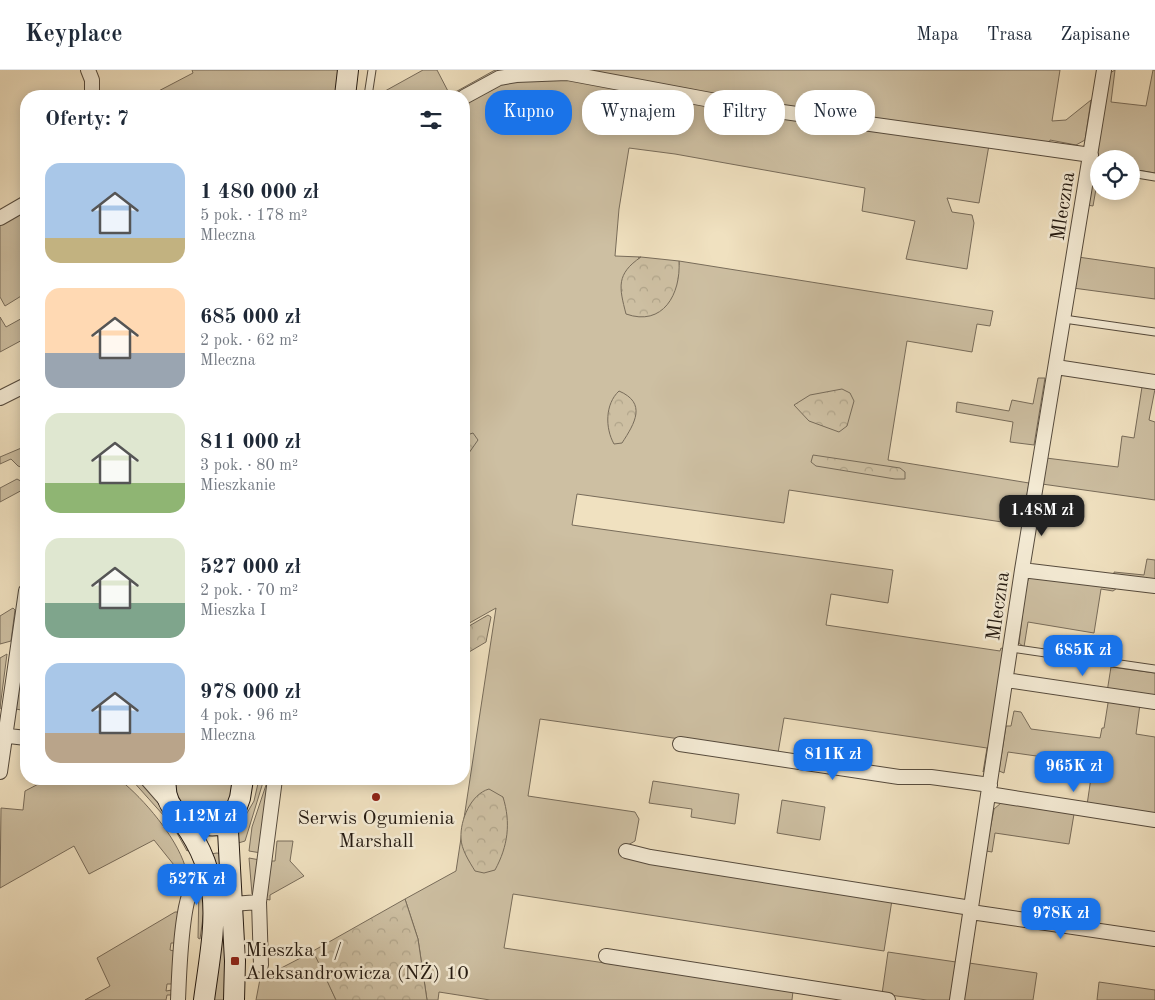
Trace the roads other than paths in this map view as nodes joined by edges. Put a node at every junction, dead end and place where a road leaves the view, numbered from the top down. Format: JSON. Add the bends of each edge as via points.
{"nodes":[{"id":1,"x":88,"y":70,"type":"edge"},
{"id":2,"x":348,"y":70,"type":"edge"},
{"id":3,"x":372,"y":70,"type":"edge"},
{"id":4,"x":1104,"y":70,"type":"edge"},
{"id":5,"x":586,"y":73,"type":"edge"},
{"id":6,"x":92,"y":90,"type":"edge"},
{"id":7,"x":346,"y":90,"type":"edge"},
{"id":8,"x":369,"y":90,"type":"edge"},
{"id":9,"x":470,"y":94,"type":"edge"},
{"id":10,"x":1095,"y":150,"type":"edge"},
{"id":11,"x":1090,"y":163,"type":"edge"},
{"id":12,"x":1140,"y":174,"type":"edge"},
{"id":13,"x":1155,"y":177,"type":"edge"},
{"id":14,"x":1090,"y":179,"type":"edge"},
{"id":15,"x":20,"y":206,"type":"edge"},
{"id":16,"x":0,"y":218,"type":"edge"},
{"id":17,"x":1064,"y":319,"type":"junction"},
{"id":18,"x":1155,"y":332,"type":"edge"},
{"id":19,"x":1056,"y":367,"type":"junction"},
{"id":20,"x":1155,"y":382,"type":"edge"},
{"id":21,"x":20,"y":388,"type":"edge"},
{"id":22,"x":0,"y":398,"type":"edge"},
{"id":23,"x":1022,"y":570,"type":"junction"},
{"id":24,"x":1155,"y":586,"type":"edge"},
{"id":25,"x":20,"y":629,"type":"edge"},
{"id":26,"x":1011,"y":648,"type":"junction"},
{"id":27,"x":1155,"y":669,"type":"edge"},
{"id":28,"x":1006,"y":680,"type":"junction"},
{"id":29,"x":1155,"y":702,"type":"edge"},
{"id":30,"x":3,"y":735,"type":"edge"},
{"id":31,"x":20,"y":737,"type":"edge"},
{"id":32,"x":680,"y":744,"type":"dead end"},
{"id":33,"x":0,"y":772,"type":"edge"},
{"id":34,"x":152,"y":785,"type":"edge"},
{"id":35,"x":166,"y":785,"type":"edge"},
{"id":36,"x":242,"y":785,"type":"edge"},
{"id":37,"x":252,"y":785,"type":"edge"},
{"id":38,"x":275,"y":785,"type":"edge"},
{"id":39,"x":989,"y":790,"type":"junction"},
{"id":40,"x":172,"y":809,"type":"junction"},
{"id":41,"x":232,"y":817,"type":"junction"},
{"id":42,"x":1155,"y":820,"type":"edge"},
{"id":43,"x":626,"y":851,"type":"dead end"},
{"id":44,"x":209,"y":873,"type":"junction"},
{"id":45,"x":259,"y":902,"type":"junction"},
{"id":46,"x":232,"y":904,"type":"junction"},
{"id":47,"x":971,"y":910,"type":"junction"},
{"id":48,"x":1155,"y":939,"type":"edge"},
{"id":49,"x":606,"y":956,"type":"dead end"},
{"id":50,"x":261,"y":965,"type":"dead end"},
{"id":51,"x":178,"y":1000,"type":"edge"},
{"id":52,"x":204,"y":1000,"type":"edge"},
{"id":53,"x":234,"y":1000,"type":"edge"},
{"id":54,"x":888,"y":1000,"type":"edge"},
{"id":55,"x":957,"y":1000,"type":"edge"}],
"edges":[{"from":1,"to":6,"type":"street"},
{"from":2,"to":7,"type":"street"},
{"from":3,"to":8,"type":"lane"},
{"from":4,"to":10,"type":"street","name":"Mleczna"},
{"from":5,"to":9,"type":"street","via":[[499,78]]},
{"from":5,"to":11,"type":"street","via":[[748,106]]},
{"from":12,"to":13,"type":"lane"},
{"from":14,"to":17,"type":"street","name":"Mleczna"},
{"from":15,"to":16,"type":"street"},
{"from":17,"to":18,"type":"lane"},
{"from":17,"to":19,"type":"street","name":"Mleczna"},
{"from":19,"to":20,"type":"street"},
{"from":19,"to":23,"type":"street","name":"Mleczna"},
{"from":21,"to":22,"type":"street"},
{"from":23,"to":24,"type":"street"},
{"from":23,"to":26,"type":"street","name":"Mleczna"},
{"from":25,"to":30,"type":"street"},
{"from":26,"to":27,"type":"lane"},
{"from":26,"to":28,"type":"street","name":"Mleczna"},
{"from":28,"to":29,"type":"street"},
{"from":28,"to":39,"type":"street","name":"Mleczna"},
{"from":30,"to":31,"type":"street"},
{"from":30,"to":33,"type":"street"},
{"from":32,"to":39,"type":"street","via":[[899,777],[931,777]]},
{"from":34,"to":40,"type":"street"},
{"from":35,"to":40,"type":"street"},
{"from":36,"to":41,"type":"street"},
{"from":37,"to":41,"type":"street","via":[[246,802]]},
{"from":38,"to":45,"type":"street"},
{"from":39,"to":42,"type":"street"},
{"from":39,"to":47,"type":"street","name":"Mleczna"},
{"from":40,"to":41,"type":"street","via":[[184,819],[207,826],[220,825]]},
{"from":40,"to":44,"type":"street","via":[[200,847]]},
{"from":41,"to":46,"type":"street","via":[[228,844]]},
{"from":43,"to":47,"type":"street"},
{"from":44,"to":51,"type":"street","via":[[194,885],[189,895]]},
{"from":44,"to":52,"type":"street","via":[[214,918]]},
{"from":45,"to":46,"type":"street"},
{"from":45,"to":50,"type":"street"},
{"from":46,"to":53,"type":"street"},
{"from":47,"to":48,"type":"street"},
{"from":47,"to":55,"type":"street","name":"Mleczna"},
{"from":49,"to":54,"type":"street"}]}
